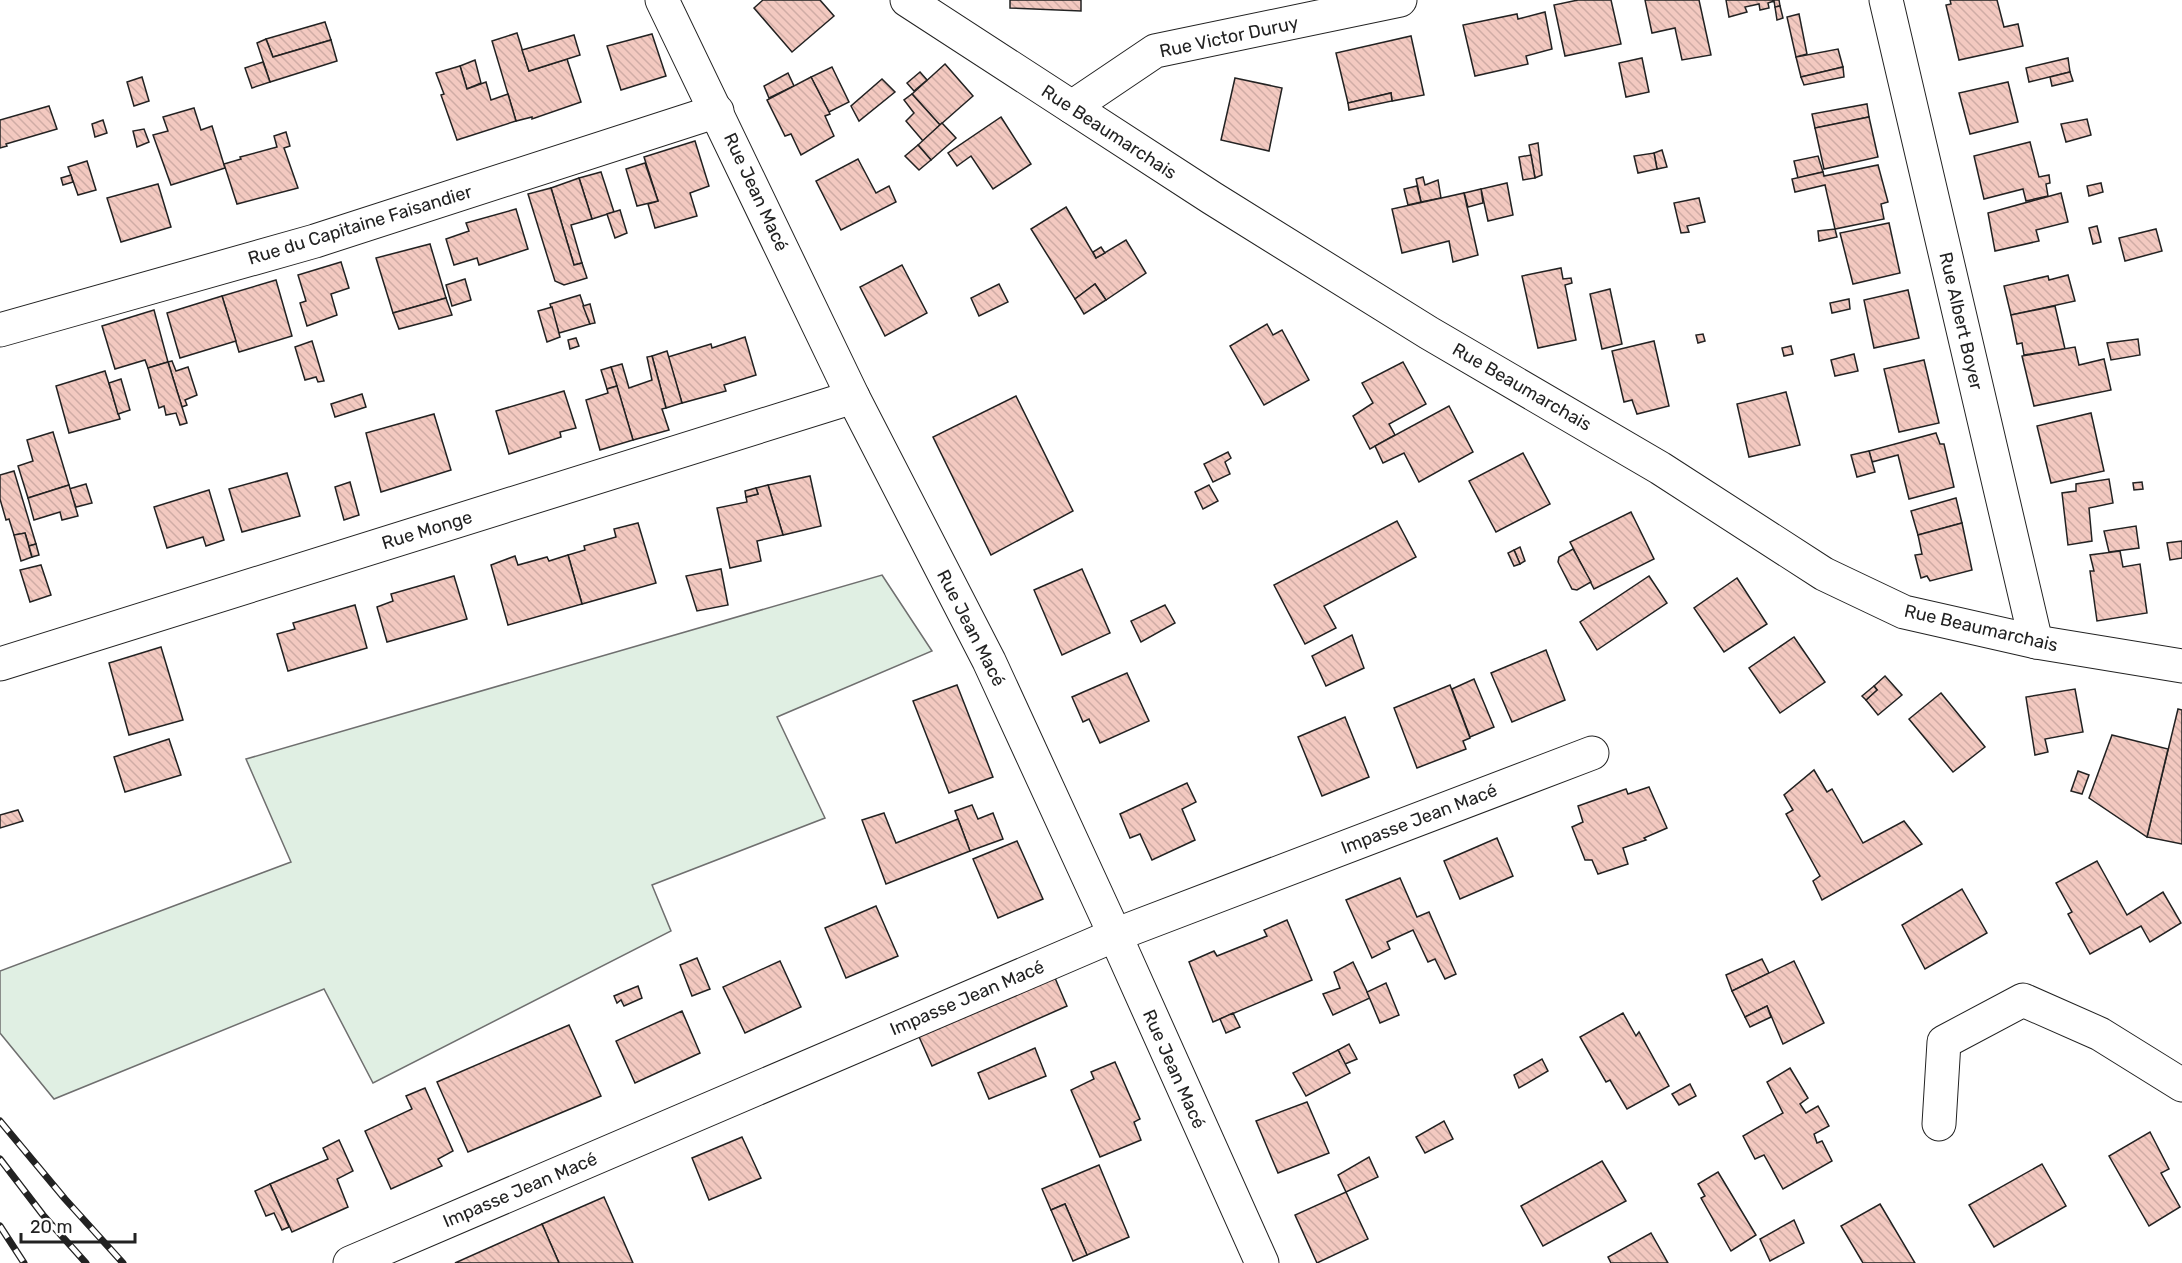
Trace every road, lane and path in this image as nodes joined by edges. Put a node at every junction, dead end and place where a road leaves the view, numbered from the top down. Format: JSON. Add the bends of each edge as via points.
{"nodes":[{"id":1,"x":662,"y":0,"type":"edge"},
{"id":2,"x":907,"y":0,"type":"edge"},
{"id":3,"x":1401,"y":0,"type":"edge"},
{"id":4,"x":1886,"y":0,"type":"edge"},
{"id":5,"x":1072,"y":107,"type":"junction"},
{"id":6,"x":717,"y":111,"type":"junction"},
{"id":7,"x":0,"y":330,"type":"edge"},
{"id":8,"x":853,"y":397,"type":"junction"},
{"id":9,"x":2036,"y":642,"type":"junction"},
{"id":10,"x":0,"y":664,"type":"edge"},
{"id":11,"x":2182,"y":666,"type":"edge"},
{"id":12,"x":1592,"y":753,"type":"dead end"},
{"id":13,"x":1115,"y":935,"type":"junction"},
{"id":14,"x":2182,"y":1085,"type":"edge"},
{"id":15,"x":1939,"y":1124,"type":"dead end"},
{"id":16,"x":350,"y":1263,"type":"edge"},
{"id":17,"x":1262,"y":1263,"type":"edge"}],
"edges":[{"from":1,"to":6,"type":"street","name":"Rue Jean Macé"},
{"from":2,"to":5,"type":"street","name":"Rue Beaumarchais"},
{"from":3,"to":5,"type":"street","name":"Rue Victor Duruy","via":[[1155,51]]},
{"from":4,"to":9,"type":"street","name":"Rue Albert Boyer"},
{"from":5,"to":9,"type":"street","name":"Rue Beaumarchais","via":[[1428,333],[1660,468],[1824,574],[1904,612]]},
{"from":6,"to":7,"type":"street","name":"Rue du Capitaine Faisandier","via":[[315,241]]},
{"from":6,"to":8,"type":"street","name":"Rue Jean Macé"},
{"from":8,"to":10,"type":"street","name":"Rue Monge"},
{"from":8,"to":13,"type":"street","name":"Rue Jean Macé","via":[[989,661]]},
{"from":9,"to":11,"type":"street","name":"Rue Beaumarchais"},
{"from":12,"to":13,"type":"street","name":"Impasse Jean Macé"},
{"from":13,"to":16,"type":"street","name":"Impasse Jean Macé"},
{"from":13,"to":17,"type":"street","name":"Rue Jean Macé"},
{"from":14,"to":15,"type":"street","via":[[2100,1034],[2023,1000],[1944,1042]]}]}
